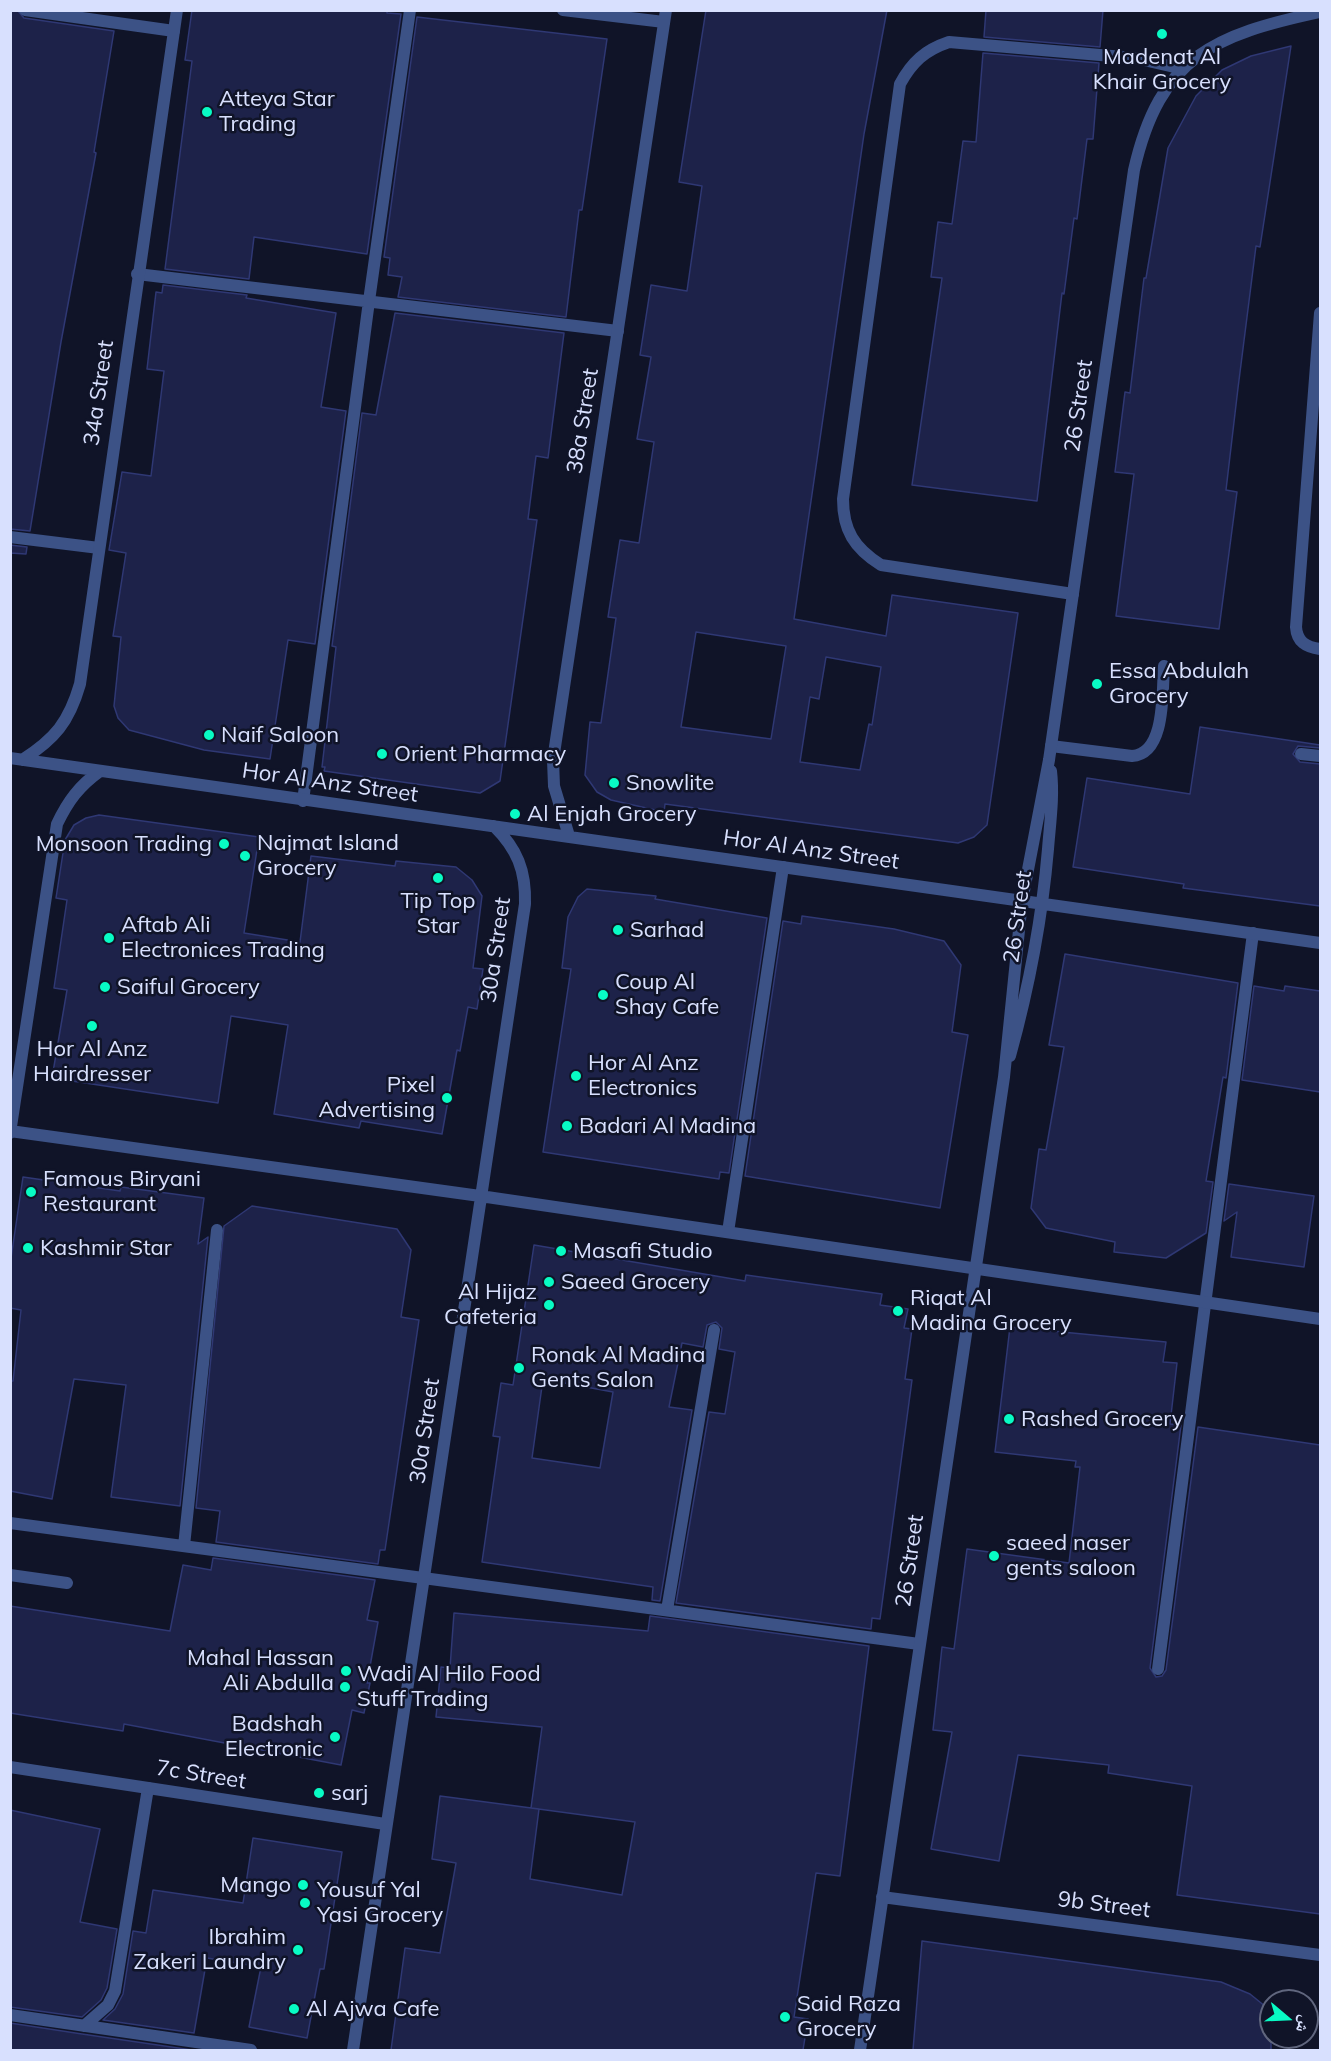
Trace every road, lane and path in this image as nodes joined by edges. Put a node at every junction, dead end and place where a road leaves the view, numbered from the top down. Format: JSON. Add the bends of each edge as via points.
{"nodes":[{"id":1,"x":25,"y":10,"type":"edge"},
{"id":2,"x":177,"y":10,"type":"edge"},
{"id":3,"x":410,"y":10,"type":"edge"},
{"id":4,"x":563,"y":10,"type":"edge"},
{"id":5,"x":1320,"y":12,"type":"edge"},
{"id":6,"x":665,"y":16,"type":"edge"},
{"id":7,"x":174,"y":31,"type":"junction"},
{"id":8,"x":1183,"y":69,"type":"junction"},
{"id":9,"x":137,"y":274,"type":"junction"},
{"id":10,"x":369,"y":301,"type":"junction"},
{"id":11,"x":1320,"y":313,"type":"edge"},
{"id":12,"x":618,"y":330,"type":"junction"},
{"id":13,"x":10,"y":537,"type":"edge"},
{"id":14,"x":99,"y":549,"type":"junction"},
{"id":15,"x":1073,"y":594,"type":"junction"},
{"id":16,"x":1320,"y":649,"type":"edge"},
{"id":17,"x":1164,"y":666,"type":"dead end"},
{"id":18,"x":1051,"y":746,"type":"junction"},
{"id":19,"x":1301,"y":754,"type":"dead end"},
{"id":20,"x":1320,"y":756,"type":"edge"},
{"id":21,"x":16,"y":759,"type":"edge"},
{"id":22,"x":1049,"y":760,"type":"junction"},
{"id":23,"x":100,"y":771,"type":"junction"},
{"id":24,"x":303,"y":801,"type":"junction"},
{"id":25,"x":494,"y":826,"type":"junction"},
{"id":26,"x":569,"y":836,"type":"junction"},
{"id":27,"x":783,"y":867,"type":"junction"},
{"id":28,"x":1022,"y":901,"type":"junction"},
{"id":29,"x":1043,"y":904,"type":"junction"},
{"id":30,"x":1253,"y":933,"type":"junction"},
{"id":31,"x":1320,"y":943,"type":"edge"},
{"id":32,"x":1004,"y":1077,"type":"junction"},
{"id":33,"x":11,"y":1132,"type":"edge"},
{"id":34,"x":480,"y":1196,"type":"junction"},
{"id":35,"x":217,"y":1230,"type":"dead end"},
{"id":36,"x":728,"y":1232,"type":"junction"},
{"id":37,"x":974,"y":1268,"type":"junction"},
{"id":38,"x":1205,"y":1301,"type":"junction"},
{"id":39,"x":1320,"y":1319,"type":"edge"},
{"id":40,"x":714,"y":1330,"type":"dead end"},
{"id":41,"x":10,"y":1523,"type":"edge"},
{"id":42,"x":184,"y":1546,"type":"junction"},
{"id":43,"x":10,"y":1575,"type":"edge"},
{"id":44,"x":424,"y":1578,"type":"junction"},
{"id":45,"x":67,"y":1583,"type":"dead end"},
{"id":46,"x":667,"y":1610,"type":"junction"},
{"id":47,"x":919,"y":1644,"type":"junction"},
{"id":48,"x":1158,"y":1669,"type":"dead end"},
{"id":49,"x":10,"y":1767,"type":"edge"},
{"id":50,"x":148,"y":1788,"type":"junction"},
{"id":51,"x":385,"y":1824,"type":"junction"},
{"id":52,"x":882,"y":1897,"type":"junction"},
{"id":53,"x":1320,"y":1954,"type":"edge"},
{"id":54,"x":10,"y":2015,"type":"edge"},
{"id":55,"x":84,"y":2026,"type":"junction"},
{"id":56,"x":251,"y":2050,"type":"edge"},
{"id":57,"x":353,"y":2050,"type":"edge"},
{"id":58,"x":860,"y":2050,"type":"edge"}],
"edges":[{"from":1,"to":7,"type":"street"},
{"from":2,"to":7,"type":"street","name":"34a Street"},
{"from":3,"to":10,"type":"street"},
{"from":4,"to":6,"type":"street"},
{"from":5,"to":8,"type":"street","name":"26 Street","via":[[1241,31],[1210,47]]},
{"from":6,"to":12,"type":"street","name":"38a Street"},
{"from":7,"to":9,"type":"street","name":"34a Street"},
{"from":8,"to":15,"type":"street","name":"26 Street","via":[[1159,99],[1143,133],[1134,170]]},
{"from":8,"to":15,"type":"street","via":[[1135,58],[949,42],[918,57],[900,84],[843,519],[857,546],[880,565]]},
{"from":9,"to":10,"type":"street"},
{"from":9,"to":14,"type":"street","name":"34a Street"},
{"from":10,"to":12,"type":"street"},
{"from":10,"to":24,"type":"street"},
{"from":11,"to":16,"type":"street","via":[[1296,627],[1300,642]]},
{"from":12,"to":26,"type":"street","name":"38a Street","via":[[553,760],[554,786]]},
{"from":13,"to":14,"type":"street"},
{"from":14,"to":21,"type":"street","name":"34a Street","via":[[80,684],[73,708],[42,747]]},
{"from":15,"to":18,"type":"street","name":"26 Street"},
{"from":17,"to":18,"type":"street","via":[[1157,735],[1149,750],[1132,756]]},
{"from":18,"to":22,"type":"street","name":"26 Street"},
{"from":19,"to":20,"type":"street"},
{"from":21,"to":23,"type":"street","name":"Hor Al Anz Street"},
{"from":22,"to":28,"type":"street","name":"26 Street"},
{"from":22,"to":29,"type":"street","name":"26 Street","via":[[1052,801]]},
{"from":23,"to":24,"type":"street","name":"Hor Al Anz Street"},
{"from":23,"to":33,"type":"street","via":[[81,784],[57,824]]},
{"from":24,"to":25,"type":"street","name":"Hor Al Anz Street"},
{"from":25,"to":26,"type":"street","name":"Hor Al Anz Street"},
{"from":25,"to":34,"type":"street","name":"30a Street","via":[[509,842],[526,881]]},
{"from":26,"to":27,"type":"street","name":"Hor Al Anz Street"},
{"from":27,"to":28,"type":"street","name":"Hor Al Anz Street"},
{"from":27,"to":36,"type":"street"},
{"from":28,"to":29,"type":"street","name":"Hor Al Anz Street"},
{"from":28,"to":32,"type":"street","name":"26 Street"},
{"from":29,"to":30,"type":"street","name":"Hor Al Anz Street"},
{"from":29,"to":32,"type":"street","name":"26 Street","via":[[1028,989]]},
{"from":30,"to":31,"type":"street","name":"Hor Al Anz Street"},
{"from":30,"to":38,"type":"street"},
{"from":32,"to":37,"type":"street","name":"26 Street"},
{"from":33,"to":34,"type":"street"},
{"from":34,"to":36,"type":"street"},
{"from":34,"to":44,"type":"street","name":"30a Street"},
{"from":35,"to":42,"type":"street"},
{"from":36,"to":37,"type":"street"},
{"from":37,"to":38,"type":"street"},
{"from":37,"to":47,"type":"street","name":"26 Street"},
{"from":38,"to":39,"type":"street"},
{"from":38,"to":48,"type":"street"},
{"from":40,"to":46,"type":"street"},
{"from":41,"to":42,"type":"street"},
{"from":42,"to":44,"type":"street"},
{"from":43,"to":45,"type":"street"},
{"from":44,"to":46,"type":"street"},
{"from":44,"to":51,"type":"street","name":"30a Street"},
{"from":46,"to":47,"type":"street"},
{"from":47,"to":52,"type":"street","name":"26 Street"},
{"from":49,"to":50,"type":"street","name":"7c Street"},
{"from":50,"to":51,"type":"street","name":"7c Street"},
{"from":50,"to":55,"type":"street","via":[[115,1991],[108,2005]]},
{"from":51,"to":57,"type":"street","name":"30a Street"},
{"from":52,"to":53,"type":"street","name":"9b Street"},
{"from":52,"to":58,"type":"street","name":"26 Street"},
{"from":54,"to":55,"type":"street"},
{"from":55,"to":56,"type":"street"}]}
